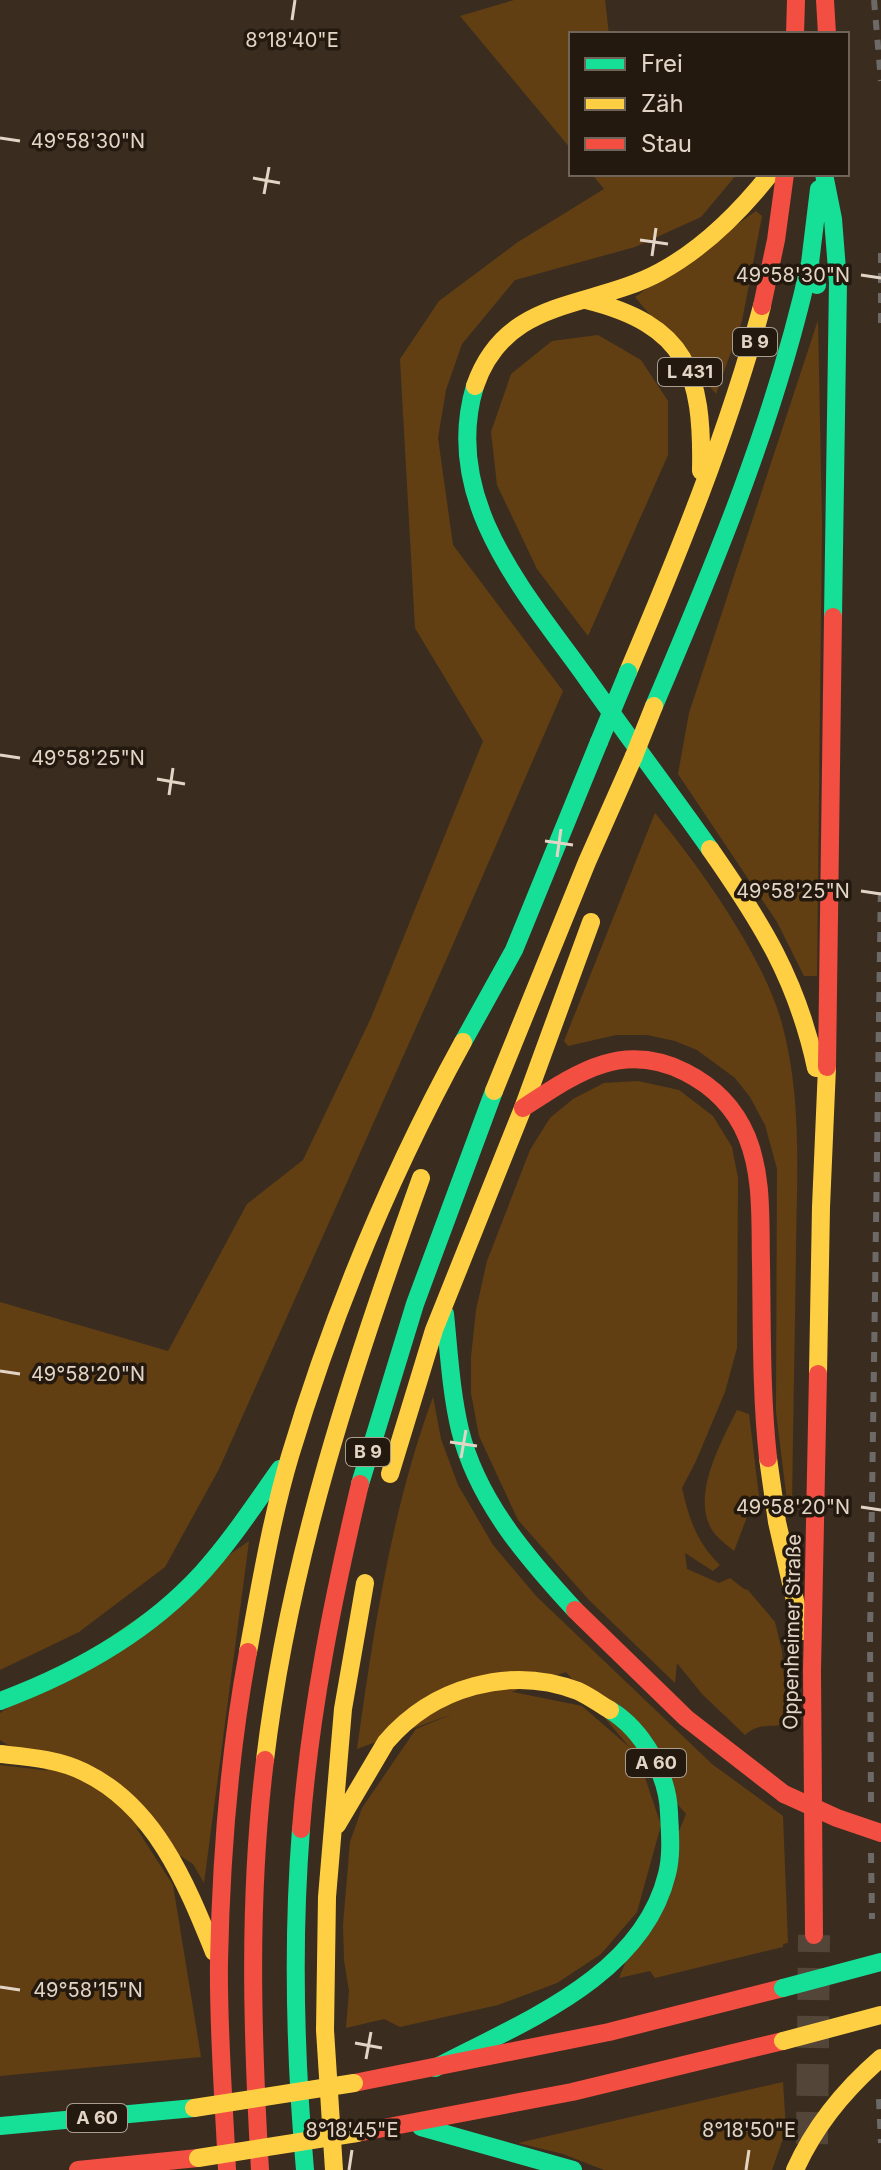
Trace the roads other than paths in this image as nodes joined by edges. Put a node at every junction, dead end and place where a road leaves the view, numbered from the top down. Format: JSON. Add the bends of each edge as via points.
{"nodes":[{"id":1,"x":796,"y":0,"type":"edge"},
{"id":2,"x":825,"y":0,"type":"edge"},
{"id":3,"x":795,"y":32,"type":"edge"},
{"id":4,"x":827,"y":32,"type":"edge"},
{"id":5,"x":768,"y":176,"type":"edge"},
{"id":6,"x":785,"y":176,"type":"edge"},
{"id":7,"x":822,"y":176,"type":"edge"},
{"id":8,"x":823,"y":176,"type":"edge"},
{"id":9,"x":810,"y":263,"type":"junction"},
{"id":10,"x":586,"y":300,"type":"junction"},
{"id":11,"x":836,"y":349,"type":"junction"},
{"id":12,"x":699,"y":503,"type":"junction"},
{"id":13,"x":627,"y":779,"type":"junction"},
{"id":14,"x":617,"y":841,"type":"dead end"},
{"id":15,"x":599,"y":901,"type":"dead end"},
{"id":16,"x":495,"y":988,"type":"junction"},
{"id":17,"x":523,"y":1108,"type":"junction"},
{"id":18,"x":446,"y":1114,"type":"dead end"},
{"id":19,"x":823,"y":1138,"type":"junction"},
{"id":20,"x":430,"y":1156,"type":"dead end"},
{"id":21,"x":445,"y":1306,"type":"junction"},
{"id":22,"x":290,"y":1457,"type":"junction"},
{"id":23,"x":384,"y":1497,"type":"dead end"},
{"id":24,"x":367,"y":1570,"type":"dead end"},
{"id":25,"x":812,"y":1671,"type":"junction"},
{"id":26,"x":0,"y":1701,"type":"edge"},
{"id":27,"x":0,"y":1754,"type":"edge"},
{"id":28,"x":334,"y":1832,"type":"junction"},
{"id":29,"x":881,"y":1833,"type":"edge"},
{"id":30,"x":814,"y":1935,"type":"tunnel mouth"},
{"id":31,"x":881,"y":1962,"type":"edge"},
{"id":32,"x":219,"y":1964,"type":"junction"},
{"id":33,"x":881,"y":2015,"type":"edge"},
{"id":34,"x":881,"y":2058,"type":"edge"},
{"id":35,"x":435,"y":2068,"type":"junction"},
{"id":36,"x":413,"y":2124,"type":"junction"},
{"id":37,"x":0,"y":2126,"type":"edge"},
{"id":38,"x":110,"y":2168,"type":"edge"},
{"id":39,"x":78,"y":2170,"type":"edge"},
{"id":40,"x":227,"y":2170,"type":"edge"},
{"id":41,"x":260,"y":2170,"type":"edge"},
{"id":42,"x":305,"y":2170,"type":"edge"},
{"id":43,"x":334,"y":2170,"type":"edge"},
{"id":44,"x":573,"y":2170,"type":"edge"},
{"id":45,"x":795,"y":2170,"type":"edge"}],
"edges":[{"from":1,"to":3,"type":"main road"},
{"from":2,"to":4,"type":"main road"},
{"from":5,"to":10,"type":"main road","number":"L 431","via":[[735,217],[688,256],[639,283]]},
{"from":6,"to":12,"type":"main road","number":"B 9","via":[[754,343]]},
{"from":7,"to":9,"type":"main road","number":"L 431"},
{"from":8,"to":11,"type":"main road","number":"L 431","via":[[839,258]]},
{"from":9,"to":11,"type":"main road","number":"L 431"},
{"from":9,"to":13,"type":"main road","number":"B 9","bridge":true,"via":[[773,408]]},
{"from":10,"to":12,"type":"main road","number":"L 431","via":[[641,318],[684,361],[700,410]]},
{"from":10,"to":19,"type":"main road","number":"L 431","via":[[534,315],[492,352],[470,407],[472,485],[492,537],[529,599],[767,936],[798,999],[811,1042]]},
{"from":11,"to":19,"type":"main road","number":"L 431","via":[[829,1033]]},
{"from":12,"to":16,"type":"main road","number":"B 9","bridge":true},
{"from":13,"to":14,"type":"main road"},
{"from":13,"to":42,"type":"main road","number":"B 9","via":[[453,1192],[389,1377],[340,1561],[308,1756],[300,1849],[295,2025]]},
{"from":15,"to":17,"type":"main road"},
{"from":16,"to":18,"type":"main road","number":"B 9"},
{"from":16,"to":22,"type":"main road","via":[[446,1073],[385,1199],[348,1287]]},
{"from":17,"to":21,"type":"main road"},
{"from":17,"to":25,"type":"main road","via":[[586,1068],[644,1060],[702,1081],[741,1122],[760,1203],[764,1414],[774,1499]]},
{"from":19,"to":25,"type":"main road","name":"Oppenheimer Straße","number":"L 431"},
{"from":20,"to":41,"type":"main road","number":"B 9","via":[[358,1356],[327,1460],[277,1676],[252,1908]]},
{"from":21,"to":23,"type":"main road"},
{"from":21,"to":29,"type":"main road","bridge":true,"via":[[461,1433],[472,1467],[515,1541],[622,1658],[740,1764],[784,1794]]},
{"from":22,"to":26,"type":"main road","via":[[213,1560],[158,1613],[66,1673]]},
{"from":22,"to":32,"type":"main road","via":[[265,1561],[235,1734]]},
{"from":24,"to":28,"type":"main road","via":[[343,1709]]},
{"from":25,"to":30,"type":"main road","name":"Oppenheimer Straße","number":"L 431"},
{"from":27,"to":32,"type":"main road","via":[[85,1771],[134,1807],[176,1865]]},
{"from":28,"to":35,"type":"main road","number":"A 60","via":[[396,1731],[440,1699],[483,1681],[538,1679],[584,1692],[629,1726],[658,1767],[672,1818],[670,1861],[650,1917],[636,1936],[594,1978],[567,1996]]},
{"from":28,"to":43,"type":"main road","via":[[324,1970]]},
{"from":31,"to":35,"type":"main road","number":"A 60","bridge":true,"via":[[609,2032]]},
{"from":32,"to":40,"type":"main road"},
{"from":33,"to":36,"type":"main road","bridge":true,"via":[[648,2076]]},
{"from":34,"to":45,"type":"main road","bridge":true,"via":[[829,2112]]},
{"from":35,"to":37,"type":"main road","number":"A 60","bridge":true,"via":[[194,2108]]},
{"from":36,"to":38,"type":"main road","bridge":true},
{"from":36,"to":44,"type":"main road"},
{"from":38,"to":39,"type":"main road"}]}
